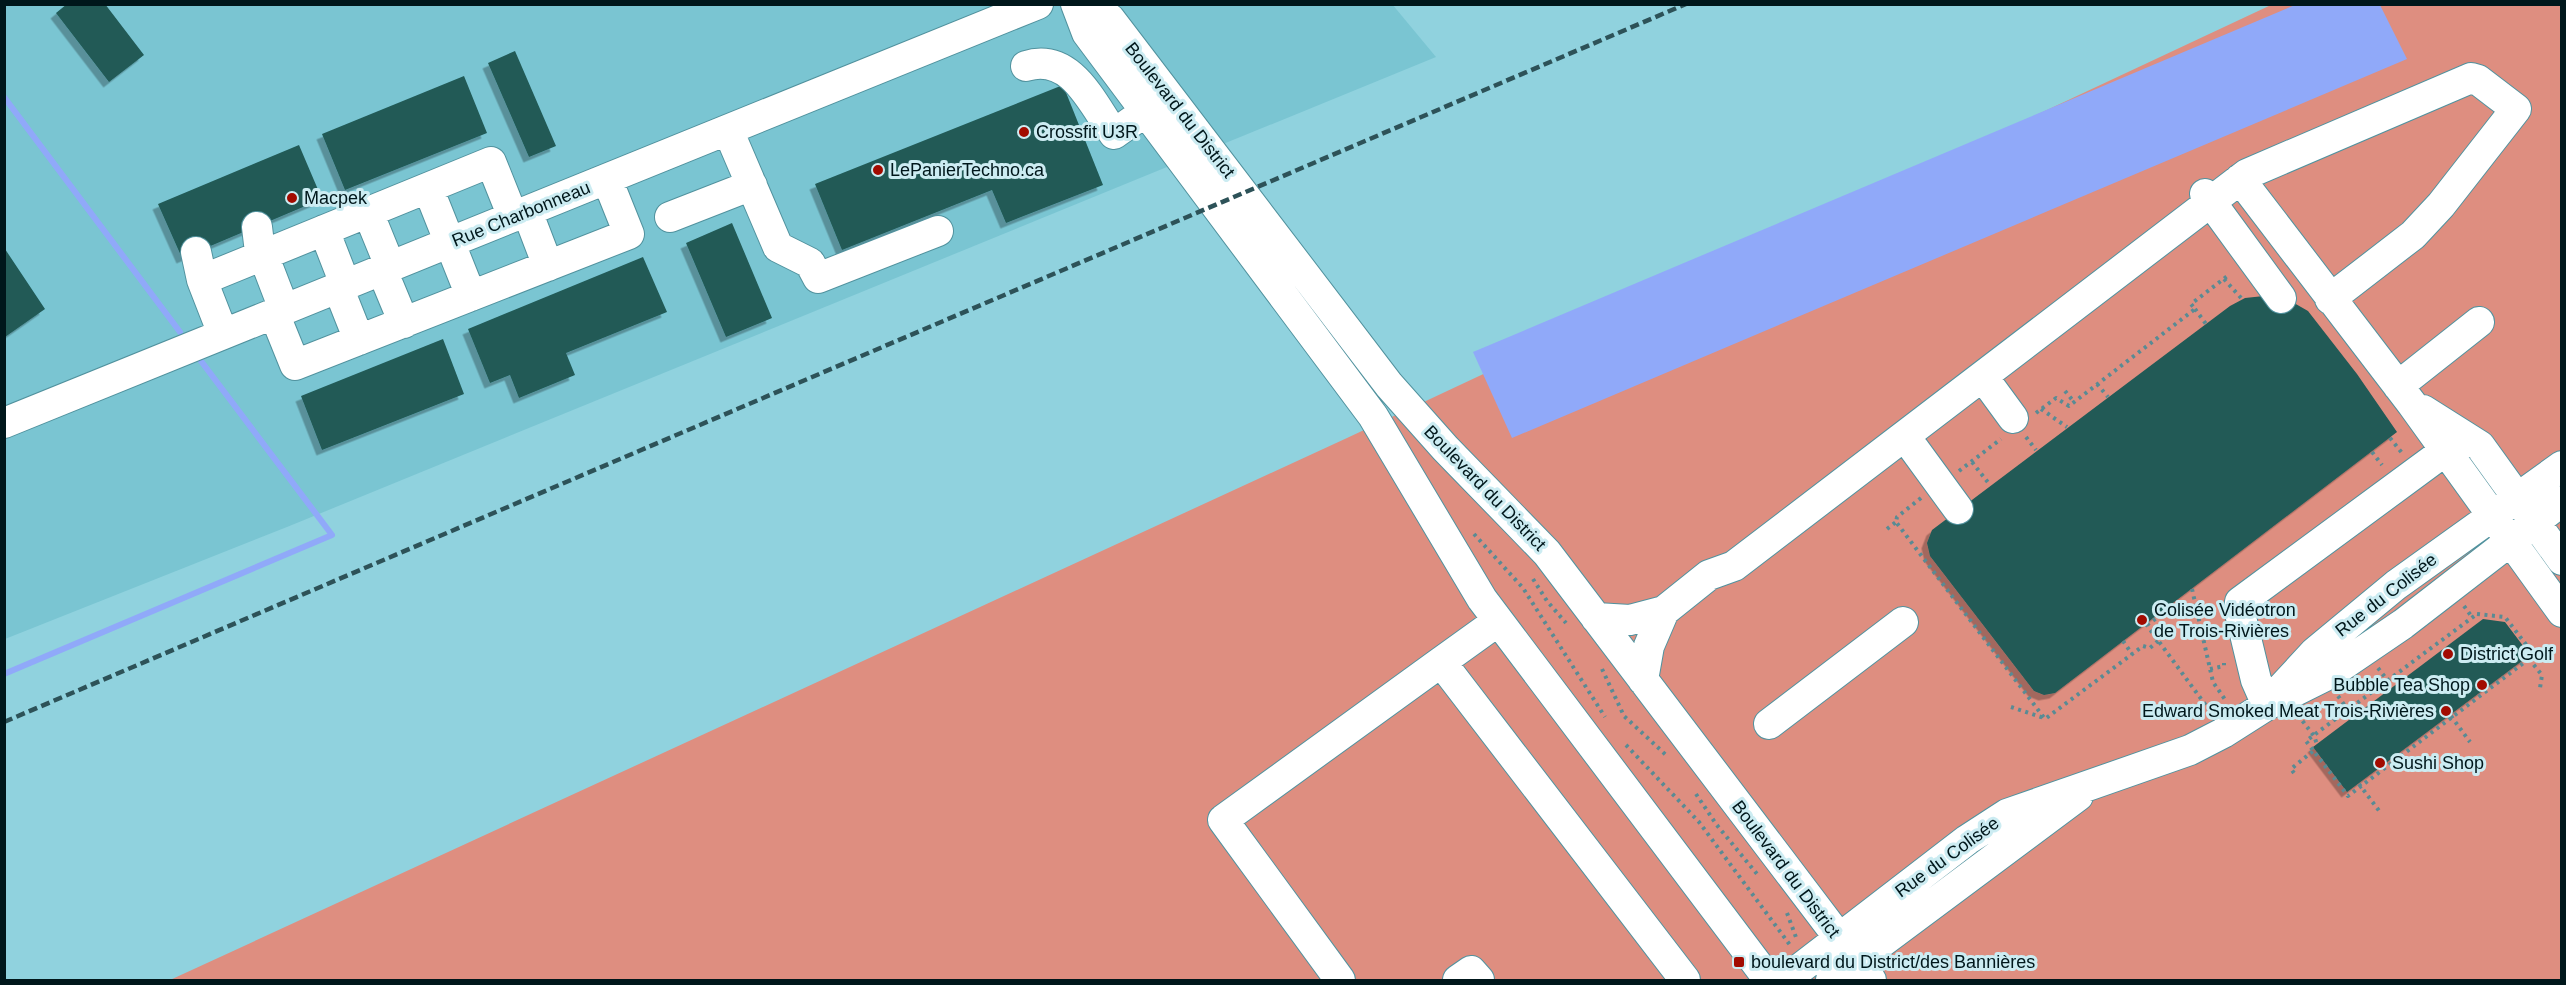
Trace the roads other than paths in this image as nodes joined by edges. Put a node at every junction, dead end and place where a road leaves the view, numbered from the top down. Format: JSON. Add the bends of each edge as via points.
{"nodes":[{"id":1,"x":1038,"y":4,"type":"edge"},
{"id":2,"x":1076,"y":4,"type":"edge"},
{"id":3,"x":1090,"y":4,"type":"edge"},
{"id":4,"x":1026,"y":66,"type":"dead end"},
{"id":5,"x":1145,"y":112,"type":"junction"},
{"id":6,"x":728,"y":130,"type":"junction"},
{"id":7,"x":606,"y":179,"type":"junction"},
{"id":8,"x":2240,"y":179,"type":"junction"},
{"id":9,"x":752,"y":185,"type":"junction"},
{"id":10,"x":428,"y":188,"type":"junction"},
{"id":11,"x":2200,"y":203,"type":"junction"},
{"id":12,"x":368,"y":212,"type":"junction"},
{"id":13,"x":520,"y":214,"type":"junction"},
{"id":14,"x":670,"y":217,"type":"dead end"},
{"id":15,"x":324,"y":230,"type":"junction"},
{"id":16,"x":938,"y":231,"type":"dead end"},
{"id":17,"x":449,"y":242,"type":"junction"},
{"id":18,"x":251,"y":245,"type":"junction"},
{"id":19,"x":548,"y":266,"type":"junction"},
{"id":20,"x":386,"y":268,"type":"junction"},
{"id":21,"x":341,"y":286,"type":"junction"},
{"id":22,"x":471,"y":296,"type":"junction"},
{"id":23,"x":2261,"y":298,"type":"road end"},
{"id":24,"x":2330,"y":299,"type":"junction"},
{"id":25,"x":279,"y":311,"type":"junction"},
{"id":26,"x":404,"y":322,"type":"junction"},
{"id":27,"x":2479,"y":322,"type":"dead end"},
{"id":28,"x":223,"y":334,"type":"junction"},
{"id":29,"x":359,"y":340,"type":"junction"},
{"id":30,"x":1983,"y":377,"type":"junction"},
{"id":31,"x":2405,"y":395,"type":"junction"},
{"id":32,"x":2024,"y":419,"type":"road end"},
{"id":33,"x":4,"y":423,"type":"edge"},
{"id":34,"x":1908,"y":434,"type":"junction"},
{"id":35,"x":2445,"y":452,"type":"junction"},
{"id":36,"x":2562,"y":466,"type":"edge"},
{"id":37,"x":2515,"y":497,"type":"junction"},
{"id":38,"x":2562,"y":501,"type":"edge"},
{"id":39,"x":1958,"y":509,"type":"dead end"},
{"id":40,"x":2491,"y":516,"type":"junction"},
{"id":41,"x":2533,"y":523,"type":"junction"},
{"id":42,"x":2510,"y":543,"type":"junction"},
{"id":43,"x":2562,"y":560,"type":"edge"},
{"id":44,"x":1664,"y":611,"type":"junction"},
{"id":45,"x":2562,"y":612,"type":"edge"},
{"id":46,"x":1596,"y":618,"type":"junction"},
{"id":47,"x":1498,"y":621,"type":"junction"},
{"id":48,"x":1903,"y":622,"type":"dead end"},
{"id":49,"x":1441,"y":662,"type":"junction"},
{"id":50,"x":1643,"y":680,"type":"junction"},
{"id":51,"x":2267,"y":705,"type":"junction"},
{"id":52,"x":1769,"y":724,"type":"dead end"},
{"id":53,"x":2100,"y":780,"type":"junction"},
{"id":54,"x":1839,"y":938,"type":"junction"},
{"id":55,"x":1806,"y":957,"type":"edge"},
{"id":56,"x":1864,"y":972,"type":"edge"},
{"id":57,"x":1340,"y":981,"type":"edge"},
{"id":58,"x":1458,"y":981,"type":"edge"},
{"id":59,"x":1479,"y":981,"type":"edge"},
{"id":60,"x":1684,"y":981,"type":"edge"},
{"id":61,"x":1769,"y":981,"type":"edge"},
{"id":62,"x":1785,"y":981,"type":"edge"}],
"edges":[{"from":1,"to":6,"type":"street","name":"Rue Charbonneau"},
{"from":2,"to":5,"type":"street","name":"Boulevard du District","via":[[1083,27]]},
{"from":3,"to":46,"type":"street","name":"Boulevard du District","via":[[1110,19],[1389,385],[1534,538]]},
{"from":4,"to":5,"type":"street","via":[[1046,63],[1070,74],[1114,134]]},
{"from":5,"to":47,"type":"street","name":"Boulevard du District","via":[[1363,402]]},
{"from":6,"to":7,"type":"street","name":"Rue Charbonneau"},
{"from":6,"to":9,"type":"street"},
{"from":7,"to":13,"type":"street","name":"Rue Charbonneau"},
{"from":7,"to":19,"type":"street","via":[[628,234]]},
{"from":8,"to":11,"type":"street"},
{"from":8,"to":24,"type":"street"},
{"from":8,"to":24,"type":"street","via":[[2255,169],[2471,78],[2516,110],[2413,235]]},
{"from":9,"to":14,"type":"street"},
{"from":9,"to":16,"type":"street","via":[[778,247],[810,263],[818,278]]},
{"from":10,"to":12,"type":"street"},
{"from":10,"to":13,"type":"street","via":[[491,162]]},
{"from":10,"to":17,"type":"street"},
{"from":11,"to":23,"type":"street"},
{"from":11,"to":30,"type":"street"},
{"from":12,"to":15,"type":"street"},
{"from":12,"to":20,"type":"street"},
{"from":13,"to":17,"type":"street","name":"Rue Charbonneau"},
{"from":13,"to":19,"type":"street"},
{"from":15,"to":18,"type":"street"},
{"from":15,"to":21,"type":"street"},
{"from":17,"to":20,"type":"street","name":"Rue Charbonneau"},
{"from":17,"to":22,"type":"street"},
{"from":18,"to":25,"type":"street"},
{"from":18,"to":28,"type":"street","via":[[199,266]]},
{"from":19,"to":22,"type":"street"},
{"from":20,"to":21,"type":"street","name":"Rue Charbonneau"},
{"from":20,"to":26,"type":"street"},
{"from":21,"to":25,"type":"street","name":"Rue Charbonneau"},
{"from":21,"to":29,"type":"street"},
{"from":22,"to":26,"type":"street"},
{"from":24,"to":31,"type":"street"},
{"from":25,"to":28,"type":"street","name":"Rue Charbonneau"},
{"from":25,"to":29,"type":"street","via":[[295,365]]},
{"from":26,"to":29,"type":"street"},
{"from":27,"to":31,"type":"street"},
{"from":28,"to":33,"type":"street","name":"Rue Charbonneau"},
{"from":30,"to":32,"type":"street"},
{"from":30,"to":34,"type":"street"},
{"from":31,"to":35,"type":"street"},
{"from":31,"to":37,"type":"street","via":[[2480,446]]},
{"from":34,"to":39,"type":"street","via":[[1912,446]]},
{"from":34,"to":44,"type":"street","via":[[1734,566],[1709,575]]},
{"from":35,"to":40,"type":"street"},
{"from":35,"to":51,"type":"street","via":[[2240,602],[2238,609],[2256,680]]},
{"from":36,"to":37,"type":"street","name":"Rue du Colisée"},
{"from":37,"to":40,"type":"street","name":"Rue du Colisée"},
{"from":37,"to":41,"type":"street"},
{"from":38,"to":41,"type":"street","name":"Rue du Colisée"},
{"from":40,"to":42,"type":"street"},
{"from":40,"to":51,"type":"street","name":"Rue du Colisée","via":[[2360,614],[2315,652]]},
{"from":41,"to":42,"type":"street","name":"Rue du Colisée"},
{"from":41,"to":43,"type":"street"},
{"from":42,"to":45,"type":"street"},
{"from":42,"to":51,"type":"street","name":"Rue du Colisée","via":[[2331,673]]},
{"from":44,"to":46,"type":"street","via":[[1630,620]]},
{"from":44,"to":50,"type":"street","via":[[1652,639]]},
{"from":46,"to":50,"type":"street","name":"Boulevard du District"},
{"from":47,"to":49,"type":"street"},
{"from":47,"to":61,"type":"street","name":"Boulevard du District"},
{"from":48,"to":52,"type":"street"},
{"from":49,"to":57,"type":"street","via":[[1223,820]]},
{"from":49,"to":60,"type":"street"},
{"from":50,"to":54,"type":"street","name":"Boulevard du District"},
{"from":51,"to":53,"type":"street","name":"Rue du Colisée","via":[[2199,746]]},
{"from":53,"to":54,"type":"street","name":"Rue du Colisée","via":[[2007,814]]},
{"from":53,"to":56,"type":"street","name":"Rue du Colisée"},
{"from":54,"to":55,"type":"street","name":"Rue du Colisée"},
{"from":54,"to":56,"type":"street","name":"Boulevard du District"},
{"from":55,"to":56,"type":"street","name":"Rue du Colisée"},
{"from":55,"to":62,"type":"street"},
{"from":58,"to":59,"type":"street","via":[[1471,970]]}]}
